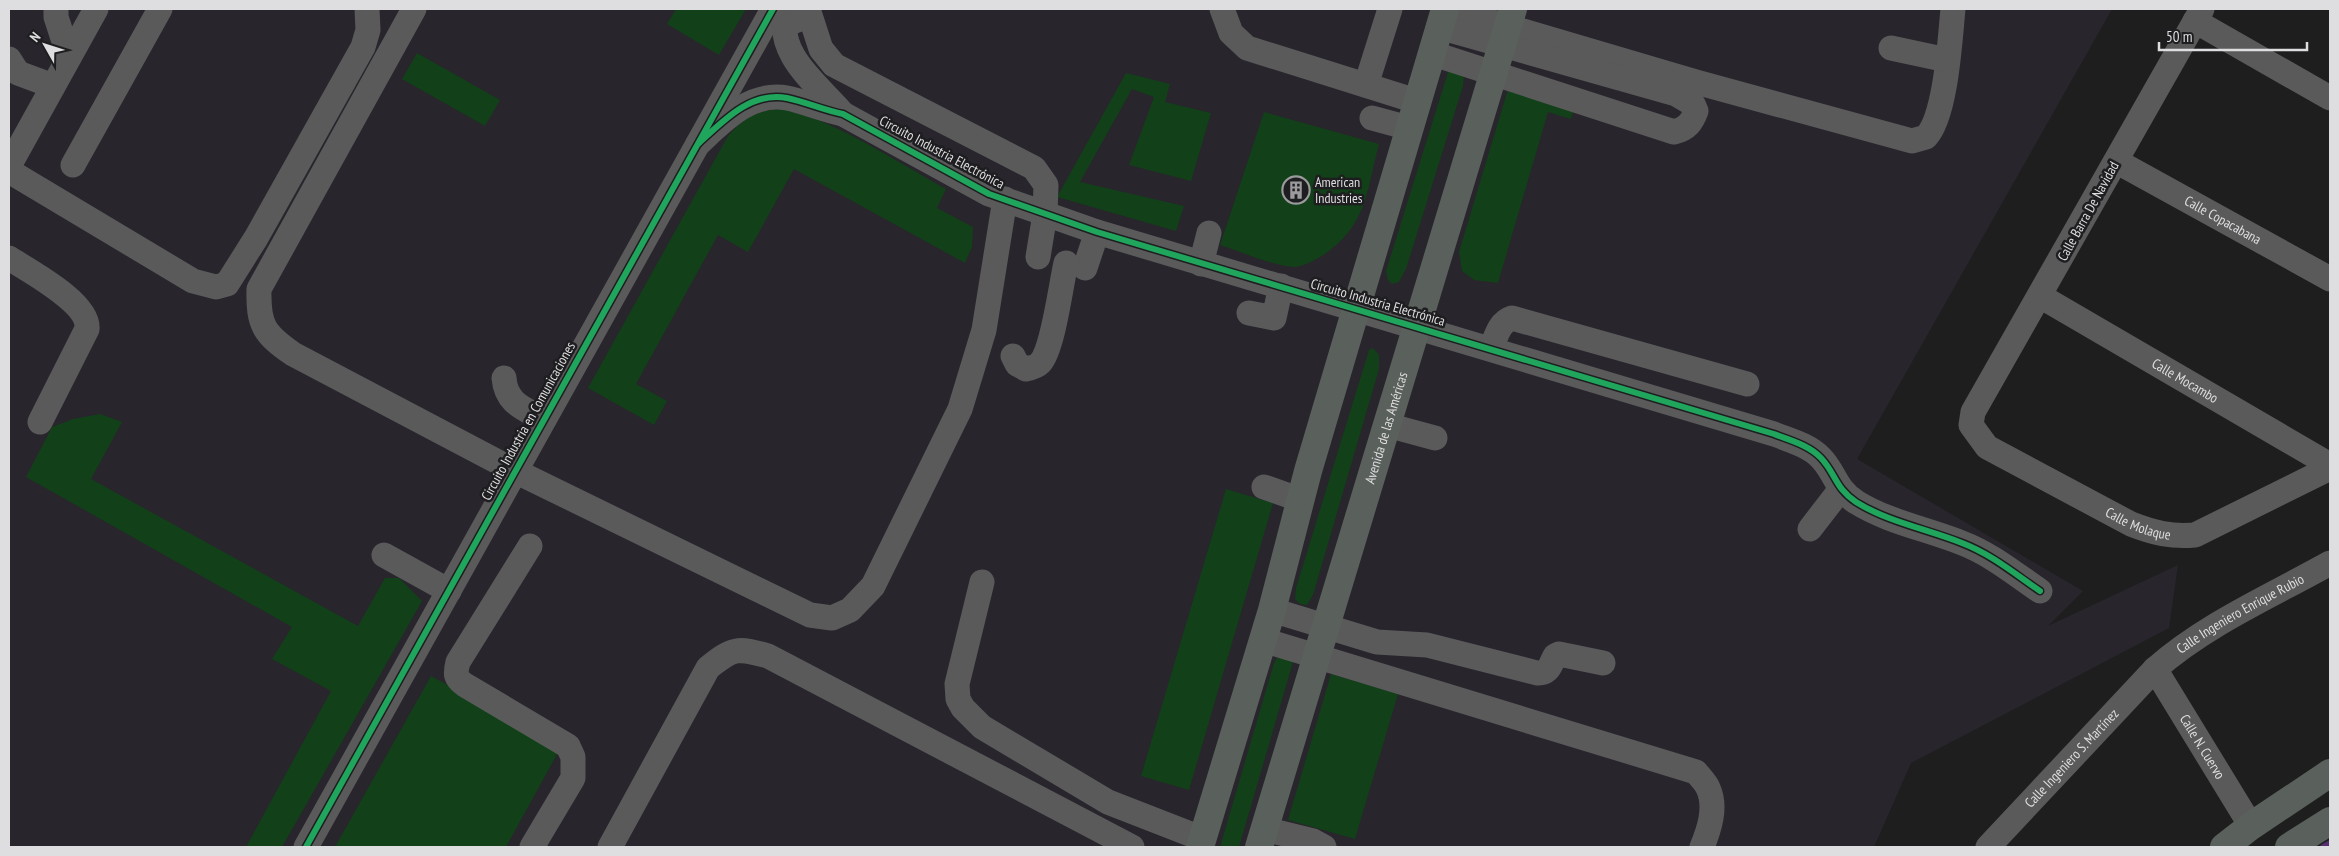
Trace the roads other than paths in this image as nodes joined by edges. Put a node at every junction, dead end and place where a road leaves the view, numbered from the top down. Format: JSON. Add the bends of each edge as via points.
{"nodes":[{"id":1,"x":56,"y":9,"type":"edge"},
{"id":2,"x":96,"y":9,"type":"edge"},
{"id":3,"x":160,"y":9,"type":"edge"},
{"id":4,"x":366,"y":9,"type":"edge"},
{"id":5,"x":414,"y":9,"type":"edge"},
{"id":6,"x":1222,"y":9,"type":"edge"},
{"id":7,"x":1390,"y":9,"type":"edge"},
{"id":8,"x":1953,"y":9,"type":"edge"},
{"id":9,"x":782,"y":14,"type":"edge"},
{"id":10,"x":1444,"y":15,"type":"edge"},
{"id":11,"x":2198,"y":15,"type":"edge"},
{"id":12,"x":1507,"y":26,"type":"edge"},
{"id":13,"x":1891,"y":48,"type":"dead end"},
{"id":14,"x":1431,"y":53,"type":"junction"},
{"id":15,"x":69,"y":58,"type":"junction"},
{"id":16,"x":9,"y":59,"type":"edge"},
{"id":17,"x":1947,"y":60,"type":"junction"},
{"id":18,"x":1494,"y":72,"type":"junction"},
{"id":19,"x":1366,"y":85,"type":"junction"},
{"id":20,"x":53,"y":86,"type":"junction"},
{"id":21,"x":2330,"y":98,"type":"edge"},
{"id":22,"x":1416,"y":101,"type":"junction"},
{"id":23,"x":843,"y":114,"type":"junction"},
{"id":24,"x":1372,"y":118,"type":"dead end"},
{"id":25,"x":1409,"y":128,"type":"junction"},
{"id":26,"x":698,"y":144,"type":"junction"},
{"id":27,"x":2116,"y":161,"type":"junction"},
{"id":28,"x":74,"y":165,"type":"dead end"},
{"id":29,"x":9,"y":166,"type":"edge"},
{"id":30,"x":9,"y":171,"type":"edge"},
{"id":31,"x":1005,"y":199,"type":"junction"},
{"id":32,"x":1045,"y":214,"type":"junction"},
{"id":33,"x":1097,"y":232,"type":"junction"},
{"id":34,"x":1209,"y":233,"type":"dead end"},
{"id":35,"x":1038,"y":257,"type":"dead end"},
{"id":36,"x":9,"y":258,"type":"edge"},
{"id":37,"x":1201,"y":264,"type":"junction"},
{"id":38,"x":2330,"y":279,"type":"edge"},
{"id":39,"x":1281,"y":286,"type":"junction"},
{"id":40,"x":2040,"y":296,"type":"junction"},
{"id":41,"x":1355,"y":310,"type":"junction"},
{"id":42,"x":1249,"y":313,"type":"dead end"},
{"id":43,"x":1418,"y":327,"type":"junction"},
{"id":44,"x":1491,"y":349,"type":"junction"},
{"id":45,"x":1013,"y":356,"type":"dead end"},
{"id":46,"x":504,"y":378,"type":"dead end"},
{"id":47,"x":1747,"y":384,"type":"dead end"},
{"id":48,"x":1973,"y":412,"type":"joint"},
{"id":49,"x":543,"y":419,"type":"junction"},
{"id":50,"x":40,"y":422,"type":"dead end"},
{"id":51,"x":1387,"y":425,"type":"junction"},
{"id":52,"x":1435,"y":438,"type":"dead end"},
{"id":53,"x":2330,"y":467,"type":"edge"},
{"id":54,"x":514,"y":471,"type":"junction"},
{"id":55,"x":1264,"y":487,"type":"dead end"},
{"id":56,"x":1840,"y":490,"type":"junction"},
{"id":57,"x":1301,"y":500,"type":"junction"},
{"id":58,"x":1810,"y":529,"type":"dead end"},
{"id":59,"x":530,"y":546,"type":"dead end"},
{"id":60,"x":384,"y":555,"type":"dead end"},
{"id":61,"x":2330,"y":563,"type":"edge"},
{"id":62,"x":982,"y":582,"type":"dead end"},
{"id":63,"x":449,"y":591,"type":"junction"},
{"id":64,"x":2040,"y":591,"type":"dead end"},
{"id":65,"x":1272,"y":610,"type":"junction"},
{"id":66,"x":1326,"y":627,"type":"junction"},
{"id":67,"x":1263,"y":640,"type":"junction"},
{"id":68,"x":1318,"y":656,"type":"junction"},
{"id":69,"x":1602,"y":669,"type":"dead end"},
{"id":70,"x":2155,"y":669,"type":"junction"},
{"id":71,"x":2330,"y":773,"type":"edge"},
{"id":72,"x":2330,"y":821,"type":"edge"},
{"id":73,"x":2251,"y":826,"type":"junction"},
{"id":74,"x":1262,"y":838,"type":"edge"},
{"id":75,"x":1202,"y":843,"type":"edge"},
{"id":76,"x":2292,"y":846,"type":"edge"},
{"id":77,"x":306,"y":847,"type":"edge"},
{"id":78,"x":532,"y":847,"type":"edge"},
{"id":79,"x":610,"y":847,"type":"edge"},
{"id":80,"x":1132,"y":847,"type":"edge"},
{"id":81,"x":1324,"y":847,"type":"edge"},
{"id":82,"x":1702,"y":847,"type":"edge"},
{"id":83,"x":1988,"y":847,"type":"edge"},
{"id":84,"x":2224,"y":847,"type":"edge"}],
"edges":[{"from":1,"to":15,"type":"street"},
{"from":2,"to":15,"type":"street"},
{"from":3,"to":28,"type":"street"},
{"from":4,"to":30,"type":"street","via":[[368,30],[363,47],[261,230],[227,284],[216,287],[204,285],[179,274]]},
{"from":5,"to":54,"type":"street","via":[[259,289],[258,313],[275,342],[293,354]]},
{"from":6,"to":19,"type":"street","via":[[1231,34],[1247,48]]},
{"from":7,"to":19,"type":"street"},
{"from":8,"to":17,"type":"street"},
{"from":9,"to":23,"type":"street","name":"Circuito Industria Electrónica","via":[[789,49],[798,66]]},
{"from":9,"to":26,"type":"street","name":"Circuito Industria en Comunicaciones"},
{"from":9,"to":32,"type":"street","via":[[810,14],[821,49],[834,65],[1034,168],[1046,185]]},
{"from":10,"to":12,"type":"street"},
{"from":10,"to":14,"type":"main road"},
{"from":11,"to":21,"type":"street"},
{"from":11,"to":27,"type":"street","name":"Calle Barra De Navidad"},
{"from":12,"to":17,"type":"street","via":[[1912,141],[1926,138],[1934,125]]},
{"from":12,"to":18,"type":"main road","name":"Avenida de las Américas"},
{"from":12,"to":18,"type":"street","via":[[1676,94],[1693,104],[1696,111],[1689,125],[1674,132]]},
{"from":13,"to":17,"type":"street"},
{"from":14,"to":18,"type":"street"},
{"from":14,"to":22,"type":"main road"},
{"from":15,"to":20,"type":"street"},
{"from":16,"to":20,"type":"street","via":[[18,73]]},
{"from":18,"to":43,"type":"main road","name":"Avenida de las Américas"},
{"from":19,"to":22,"type":"street"},
{"from":20,"to":29,"type":"street"},
{"from":22,"to":25,"type":"main road"},
{"from":23,"to":26,"type":"street","name":"Circuito Industria Electrónica","via":[[785,98],[764,99],[730,115]]},
{"from":23,"to":31,"type":"street","name":"Circuito Industria Electrónica","via":[[990,194]]},
{"from":24,"to":25,"type":"street"},
{"from":25,"to":41,"type":"main road"},
{"from":26,"to":49,"type":"street","name":"Circuito Industria en Comunicaciones"},
{"from":27,"to":38,"type":"street","name":"Calle Copacabana"},
{"from":27,"to":40,"type":"street","name":"Calle Barra De Navidad"},
{"from":31,"to":32,"type":"street","name":"Circuito Industria Electrónica"},
{"from":31,"to":54,"type":"street","via":[[984,330],[960,409],[874,586],[850,610],[832,618],[810,615]]},
{"from":32,"to":33,"type":"street","name":"Circuito Industria Electrónica"},
{"from":32,"to":35,"type":"street"},
{"from":33,"to":37,"type":"street","name":"Circuito Industria Electrónica"},
{"from":33,"to":45,"type":"street","via":[[1076,266],[1044,358],[1039,364],[1026,369],[1017,364]]},
{"from":34,"to":37,"type":"street"},
{"from":36,"to":50,"type":"street","via":[[72,301],[88,322]]},
{"from":37,"to":39,"type":"street","name":"Circuito Industria Electrónica"},
{"from":39,"to":41,"type":"street","name":"Circuito Industria Electrónica"},
{"from":39,"to":42,"type":"street","via":[[1274,318]]},
{"from":40,"to":48,"type":"street","name":"Calle Barra De Navidad"},
{"from":40,"to":53,"type":"street","name":"Calle Mocambo"},
{"from":41,"to":43,"type":"street","name":"Circuito Industria Electrónica"},
{"from":41,"to":57,"type":"main road"},
{"from":43,"to":44,"type":"street","name":"Circuito Industria Electrónica"},
{"from":43,"to":51,"type":"main road","name":"Avenida de las Américas"},
{"from":44,"to":47,"type":"street","via":[[1500,328],[1512,318]]},
{"from":44,"to":56,"type":"street","name":"Circuito Industria Electrónica","via":[[1774,434],[1805,447],[1821,458]]},
{"from":46,"to":49,"type":"street","via":[[505,390],[513,401]]},
{"from":48,"to":53,"type":"street","name":"Calle Molaque","via":[[1972,425],[1986,447],[2153,533],[2173,536],[2195,534]]},
{"from":49,"to":54,"type":"street","name":"Circuito Industria en Comunicaciones"},
{"from":51,"to":52,"type":"street"},
{"from":51,"to":66,"type":"main road","name":"Avenida de las Américas"},
{"from":54,"to":63,"type":"street","name":"Circuito Industria en Comunicaciones"},
{"from":55,"to":57,"type":"street"},
{"from":56,"to":58,"type":"street"},
{"from":56,"to":64,"type":"street","name":"Circuito Industria Electrónica","via":[[1876,513],[1988,555]]},
{"from":57,"to":65,"type":"main road"},
{"from":59,"to":78,"type":"street","via":[[458,662],[455,673],[465,685],[568,746],[573,757],[573,778]]},
{"from":60,"to":63,"type":"street"},
{"from":61,"to":70,"type":"street","name":"Calle Ingeniero Enrique Rubio","via":[[2199,635]]},
{"from":62,"to":75,"type":"street","via":[[958,684],[958,699],[963,708],[982,727],[1108,802]]},
{"from":63,"to":77,"type":"street","name":"Circuito Industria en Comunicaciones"},
{"from":65,"to":66,"type":"street"},
{"from":65,"to":67,"type":"main road"},
{"from":66,"to":68,"type":"main road","name":"Avenida de las Américas"},
{"from":66,"to":69,"type":"street","via":[[1380,633],[1537,674],[1544,674],[1555,656],[1567,654]]},
{"from":67,"to":68,"type":"street"},
{"from":67,"to":75,"type":"main road"},
{"from":68,"to":74,"type":"main road","name":"Avenida de las Américas"},
{"from":68,"to":82,"type":"street","via":[[1696,772],[1709,789],[1711,802],[1711,822]]},
{"from":70,"to":73,"type":"street","name":"Calle N. Cuervo"},
{"from":70,"to":83,"type":"street","name":"Calle Ingeniero S. Martínez"},
{"from":71,"to":73,"type":"main road"},
{"from":72,"to":76,"type":"main road"},
{"from":73,"to":84,"type":"main road"},
{"from":74,"to":81,"type":"street","via":[[1313,841]]},
{"from":79,"to":80,"type":"street","via":[[708,668],[727,653],[746,650],[768,656]]}]}
